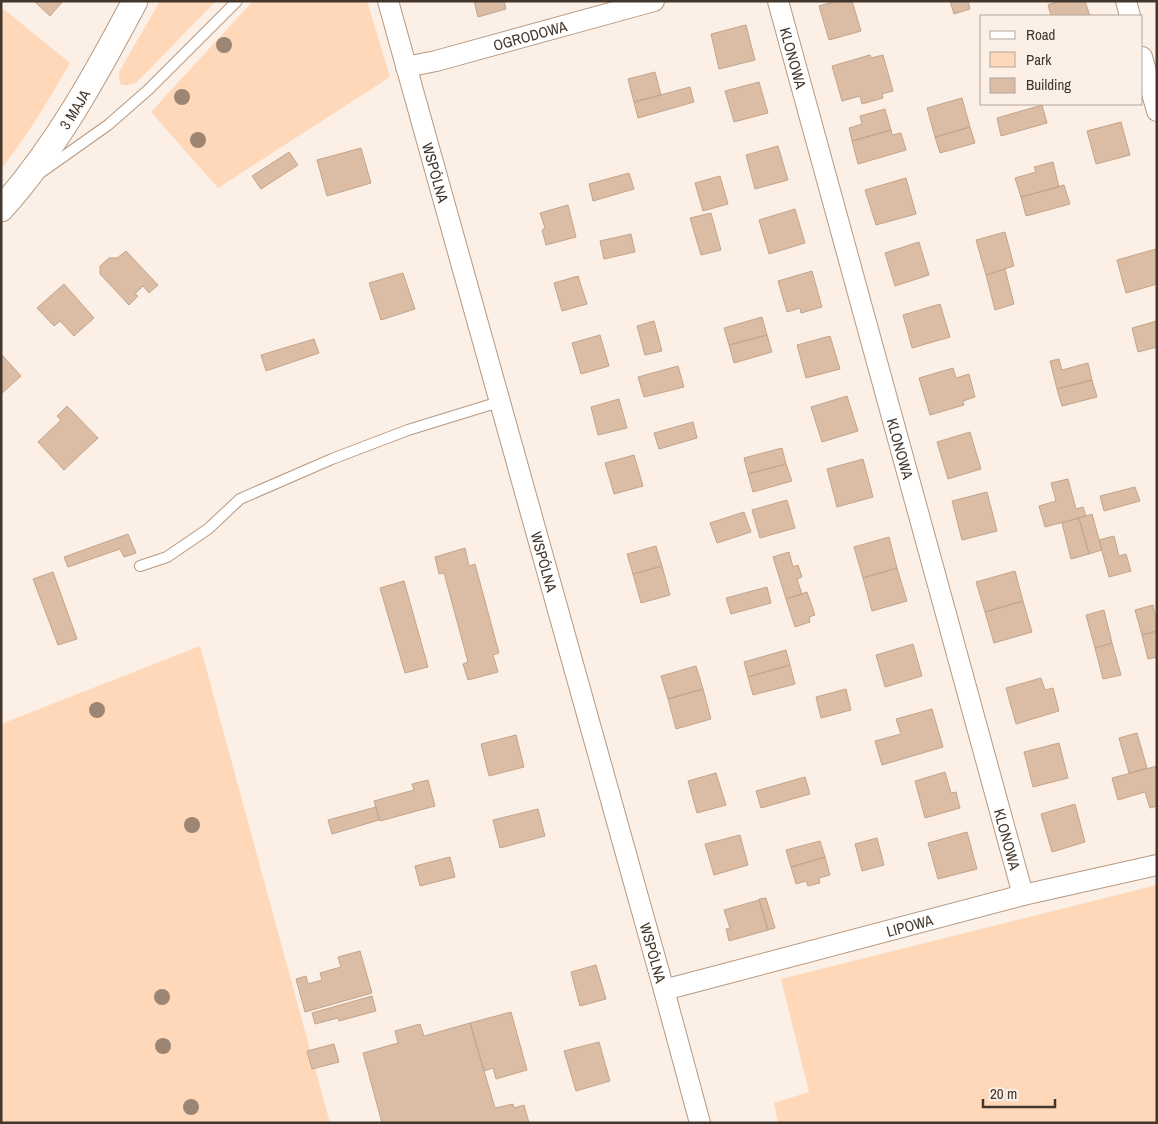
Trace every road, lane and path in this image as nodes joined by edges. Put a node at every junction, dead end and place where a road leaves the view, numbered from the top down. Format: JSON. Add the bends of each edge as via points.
{"nodes":[{"id":1,"x":135,"y":1,"type":"edge"},
{"id":2,"x":238,"y":1,"type":"edge"},
{"id":3,"x":388,"y":1,"type":"edge"},
{"id":4,"x":654,"y":1,"type":"edge"},
{"id":5,"x":778,"y":1,"type":"edge"},
{"id":6,"x":1126,"y":1,"type":"edge"},
{"id":7,"x":1130,"y":15,"type":"edge"},
{"id":8,"x":1143,"y":61,"type":"edge"},
{"id":9,"x":406,"y":67,"type":"junction"},
{"id":10,"x":1157,"y":111,"type":"edge"},
{"id":11,"x":26,"y":182,"type":"junction"},
{"id":12,"x":1,"y":209,"type":"edge"},
{"id":13,"x":499,"y":402,"type":"junction"},
{"id":14,"x":140,"y":566,"type":"dead end"},
{"id":15,"x":1157,"y":865,"type":"edge"},
{"id":16,"x":1023,"y":895,"type":"junction"},
{"id":17,"x":664,"y":990,"type":"junction"},
{"id":18,"x":700,"y":1123,"type":"edge"}],
"edges":[{"from":1,"to":11,"type":"street","name":"3 MAJA","via":[[98,72]]},
{"from":2,"to":11,"type":"lane","via":[[108,125]]},
{"from":3,"to":9,"type":"street","name":"WSPÓLNA"},
{"from":4,"to":9,"type":"street","name":"OGRODOWA"},
{"from":5,"to":16,"type":"street","name":"KLONOWA"},
{"from":6,"to":7,"type":"street"},
{"from":8,"to":10,"type":"street"},
{"from":9,"to":13,"type":"street","name":"WSPÓLNA"},
{"from":11,"to":12,"type":"street","name":"3 MAJA"},
{"from":13,"to":14,"type":"lane","via":[[408,430],[240,499],[200,535],[167,557]]},
{"from":13,"to":17,"type":"street","name":"WSPÓLNA"},
{"from":15,"to":16,"type":"street","name":"LIPOWA"},
{"from":16,"to":17,"type":"street","name":"LIPOWA"},
{"from":17,"to":18,"type":"street","name":"WSPÓLNA"}]}
